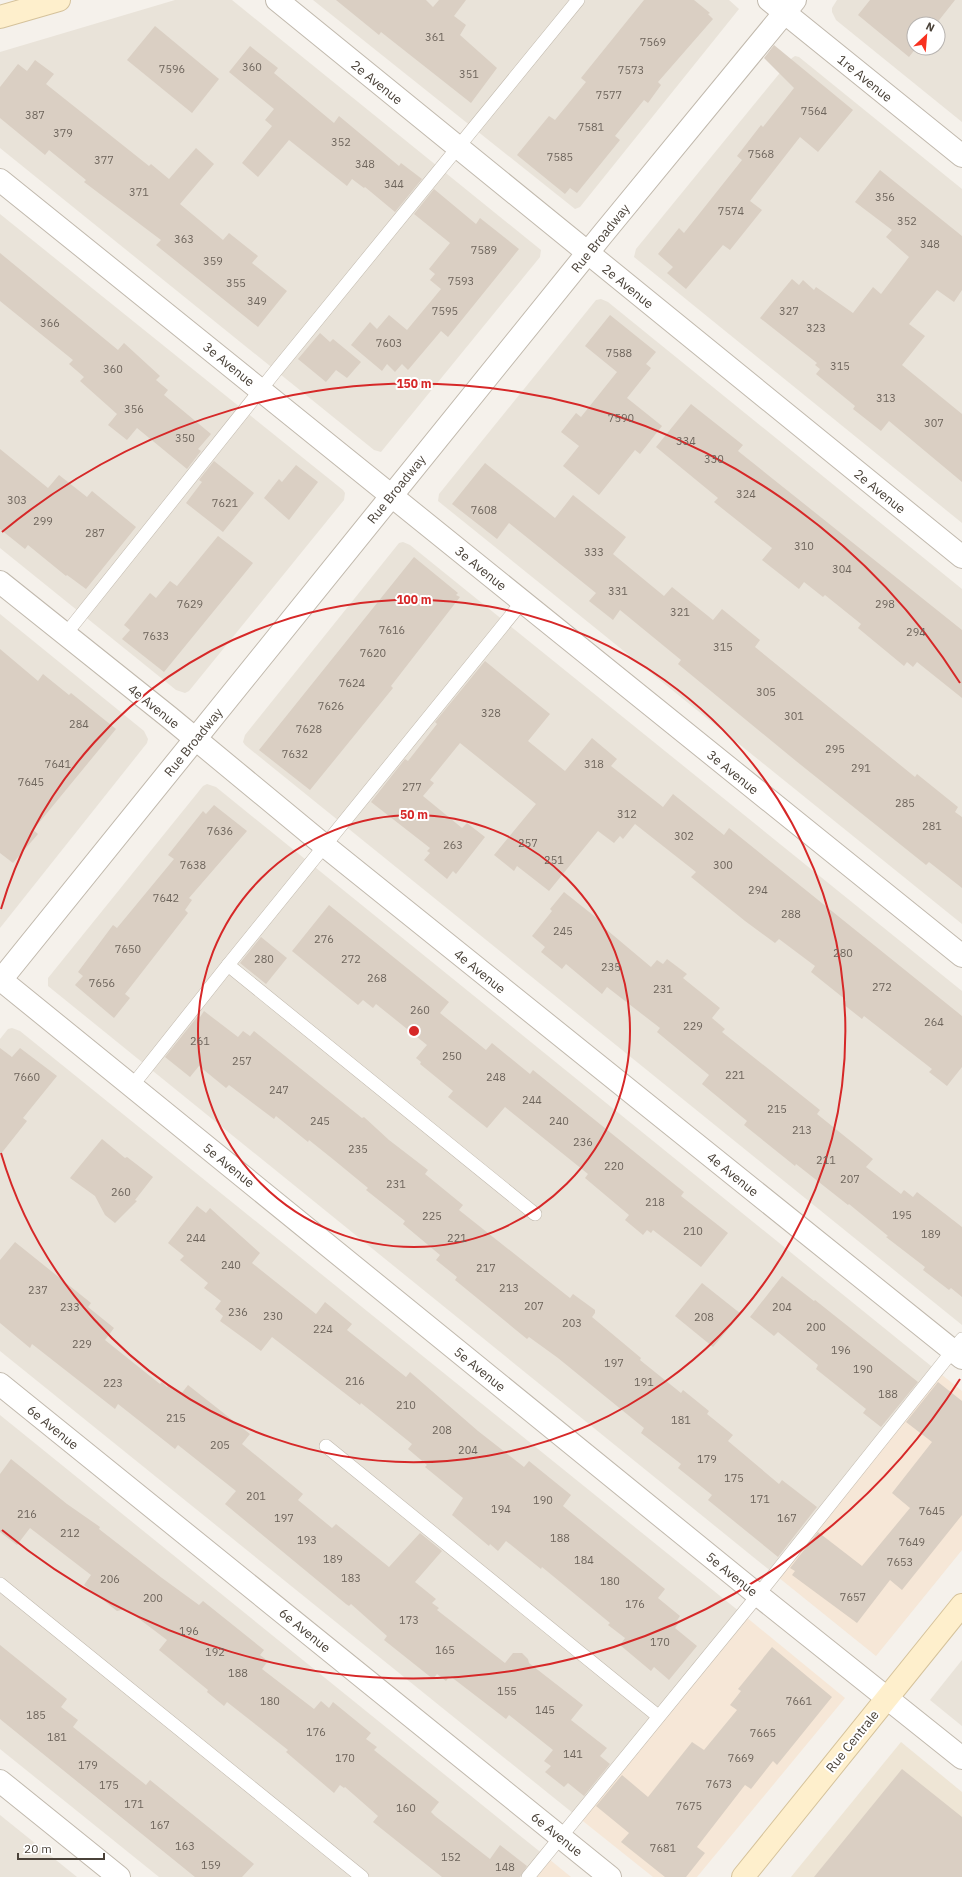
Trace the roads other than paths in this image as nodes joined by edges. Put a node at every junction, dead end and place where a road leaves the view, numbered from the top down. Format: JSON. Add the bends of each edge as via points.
{"nodes":[{"id":1,"x":59,"y":0,"type":"edge"},
{"id":2,"x":277,"y":0,"type":"edge"},
{"id":3,"x":578,"y":0,"type":"edge"},
{"id":4,"x":783,"y":4,"type":"edge"},
{"id":5,"x":0,"y":17,"type":"edge"},
{"id":6,"x":458,"y":148,"type":"junction"},
{"id":7,"x":962,"y":156,"type":"edge"},
{"id":8,"x":0,"y":180,"type":"edge"},
{"id":9,"x":588,"y":253,"type":"junction"},
{"id":10,"x":260,"y":390,"type":"junction"},
{"id":11,"x":391,"y":496,"type":"junction"},
{"id":12,"x":962,"y":557,"type":"edge"},
{"id":13,"x":0,"y":582,"type":"edge"},
{"id":14,"x":522,"y":602,"type":"junction"},
{"id":15,"x":65,"y":635,"type":"junction"},
{"id":16,"x":195,"y":739,"type":"junction"},
{"id":17,"x":325,"y":846,"type":"junction"},
{"id":18,"x":962,"y":956,"type":"edge"},
{"id":19,"x":228,"y":965,"type":"junction"},
{"id":20,"x":0,"y":980,"type":"edge"},
{"id":21,"x":132,"y":1086,"type":"junction"},
{"id":22,"x":535,"y":1214,"type":"dead end"},
{"id":23,"x":959,"y":1349,"type":"edge"},
{"id":24,"x":0,"y":1384,"type":"edge"},
{"id":25,"x":326,"y":1446,"type":"dead end"},
{"id":26,"x":0,"y":1584,"type":"edge"},
{"id":27,"x":758,"y":1595,"type":"junction"},
{"id":28,"x":962,"y":1605,"type":"edge"},
{"id":29,"x":887,"y":1698,"type":"junction"},
{"id":30,"x":658,"y":1716,"type":"junction"},
{"id":31,"x":962,"y":1758,"type":"edge"},
{"id":32,"x":0,"y":1781,"type":"edge"},
{"id":33,"x":561,"y":1837,"type":"junction"},
{"id":34,"x":119,"y":1877,"type":"edge"},
{"id":35,"x":362,"y":1877,"type":"edge"},
{"id":36,"x":528,"y":1877,"type":"edge"},
{"id":37,"x":610,"y":1877,"type":"edge"},
{"id":38,"x":743,"y":1877,"type":"edge"}],
"edges":[{"from":1,"to":5,"type":"street"},
{"from":2,"to":6,"type":"street","name":"2e Avenue"},
{"from":3,"to":6,"type":"lane"},
{"from":4,"to":7,"type":"street","name":"1re Avenue"},
{"from":4,"to":9,"type":"street","name":"Rue Broadway"},
{"from":6,"to":9,"type":"street","name":"2e Avenue"},
{"from":6,"to":10,"type":"lane"},
{"from":8,"to":10,"type":"street","name":"3e Avenue"},
{"from":9,"to":11,"type":"street","name":"Rue Broadway"},
{"from":9,"to":12,"type":"street","name":"2e Avenue"},
{"from":10,"to":11,"type":"street","name":"3e Avenue"},
{"from":10,"to":15,"type":"lane"},
{"from":11,"to":14,"type":"street","name":"3e Avenue"},
{"from":11,"to":16,"type":"street","name":"Rue Broadway"},
{"from":13,"to":15,"type":"street","name":"4e Avenue"},
{"from":14,"to":17,"type":"lane"},
{"from":14,"to":18,"type":"street","name":"3e Avenue"},
{"from":15,"to":16,"type":"street","name":"4e Avenue"},
{"from":16,"to":17,"type":"street","name":"4e Avenue"},
{"from":16,"to":20,"type":"street","name":"Rue Broadway"},
{"from":17,"to":19,"type":"lane"},
{"from":17,"to":23,"type":"street","name":"4e Avenue"},
{"from":19,"to":21,"type":"lane"},
{"from":19,"to":22,"type":"lane"},
{"from":20,"to":21,"type":"street","name":"5e Avenue"},
{"from":21,"to":27,"type":"street","name":"5e Avenue"},
{"from":23,"to":27,"type":"lane"},
{"from":24,"to":33,"type":"street","name":"6e Avenue"},
{"from":25,"to":30,"type":"lane"},
{"from":26,"to":35,"type":"lane"},
{"from":27,"to":29,"type":"street","name":"5e Avenue"},
{"from":27,"to":30,"type":"lane"},
{"from":28,"to":29,"type":"street","name":"Rue Centrale"},
{"from":29,"to":31,"type":"street","name":"5e Avenue"},
{"from":29,"to":38,"type":"street","name":"Rue Centrale"},
{"from":30,"to":33,"type":"lane"},
{"from":32,"to":34,"type":"street"},
{"from":33,"to":36,"type":"lane"},
{"from":33,"to":37,"type":"street","name":"6e Avenue"}]}
